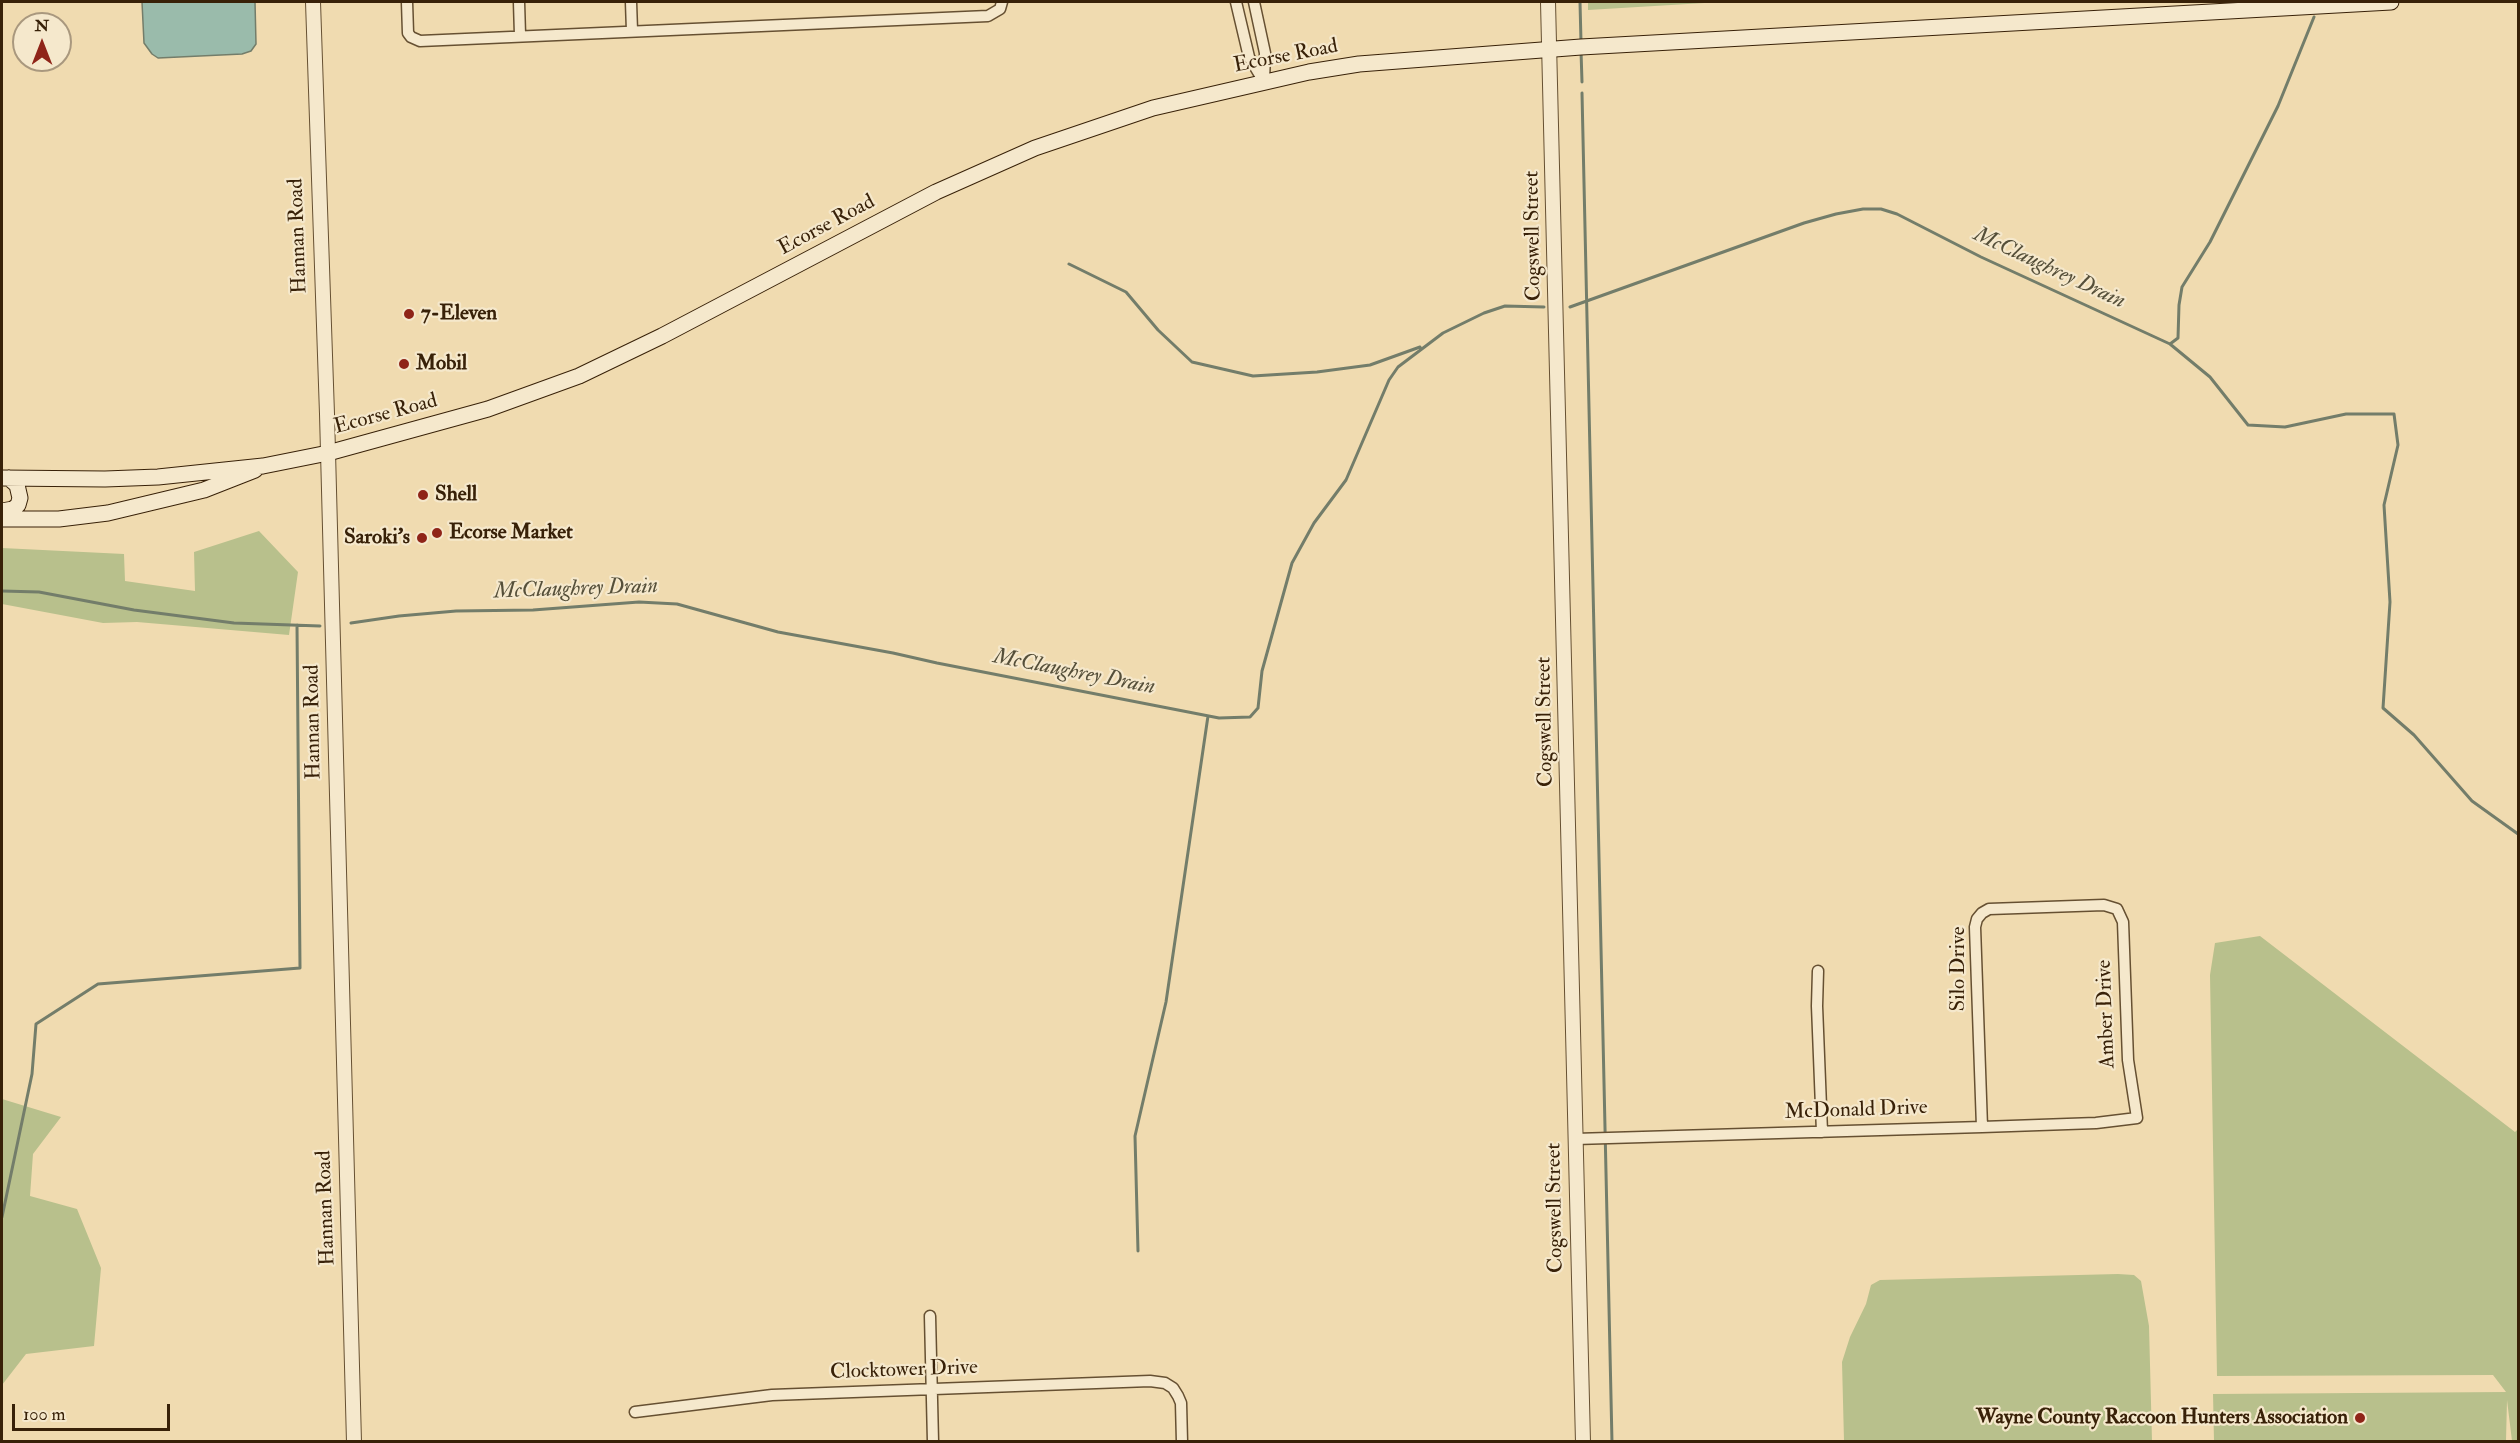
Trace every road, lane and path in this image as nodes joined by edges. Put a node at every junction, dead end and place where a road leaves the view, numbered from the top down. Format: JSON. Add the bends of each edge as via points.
{"nodes":[{"id":1,"x":313,"y":2,"type":"edge"},
{"id":2,"x":407,"y":2,"type":"edge"},
{"id":3,"x":519,"y":2,"type":"edge"},
{"id":4,"x":631,"y":2,"type":"edge"},
{"id":5,"x":1002,"y":2,"type":"edge"},
{"id":6,"x":1236,"y":2,"type":"edge"},
{"id":7,"x":1254,"y":2,"type":"edge"},
{"id":8,"x":1548,"y":2,"type":"edge"},
{"id":9,"x":2391,"y":2,"type":"edge"},
{"id":10,"x":632,"y":31,"type":"junction"},
{"id":11,"x":520,"y":35,"type":"junction"},
{"id":12,"x":1550,"y":50,"type":"junction"},
{"id":13,"x":1264,"y":82,"type":"junction"},
{"id":14,"x":328,"y":453,"type":"junction"},
{"id":15,"x":263,"y":466,"type":"junction"},
{"id":16,"x":5,"y":478,"type":"edge"},
{"id":17,"x":2,"y":511,"type":"edge"},
{"id":18,"x":2,"y":519,"type":"edge"},
{"id":19,"x":2117,"y":909,"type":"joint"},
{"id":20,"x":1818,"y":970,"type":"dead end"},
{"id":21,"x":2137,"y":1118,"type":"joint"},
{"id":22,"x":1982,"y":1127,"type":"junction"},
{"id":23,"x":1822,"y":1132,"type":"junction"},
{"id":24,"x":1575,"y":1139,"type":"junction"},
{"id":25,"x":930,"y":1316,"type":"dead end"},
{"id":26,"x":931,"y":1390,"type":"junction"},
{"id":27,"x":635,"y":1413,"type":"dead end"},
{"id":28,"x":354,"y":1442,"type":"edge"},
{"id":29,"x":933,"y":1442,"type":"edge"},
{"id":30,"x":1182,"y":1442,"type":"edge"},
{"id":31,"x":1583,"y":1442,"type":"edge"}],
"edges":[{"from":1,"to":14,"type":"street","name":"Hannan Road"},
{"from":2,"to":11,"type":"street","via":[[407,30],[420,41]]},
{"from":3,"to":11,"type":"street"},
{"from":4,"to":10,"type":"street"},
{"from":5,"to":10,"type":"street","via":[[996,14],[988,16]]},
{"from":6,"to":13,"type":"street","via":[[1249,57]]},
{"from":7,"to":13,"type":"street","via":[[1265,53]]},
{"from":8,"to":12,"type":"street","name":"Cogswell Street"},
{"from":9,"to":12,"type":"main road","name":"Ecorse Road"},
{"from":10,"to":11,"type":"street"},
{"from":12,"to":13,"type":"main road","name":"Ecorse Road","via":[[1359,64]]},
{"from":12,"to":24,"type":"street","name":"Cogswell Street"},
{"from":13,"to":14,"type":"main road","name":"Ecorse Road","via":[[1153,108],[1045,144],[936,192],[579,376],[488,409]]},
{"from":14,"to":15,"type":"main road","name":"Ecorse Road"},
{"from":14,"to":28,"type":"street","name":"Hannan Road"},
{"from":15,"to":16,"type":"main road","name":"Ecorse Road","via":[[136,478]]},
{"from":15,"to":18,"type":"main road","name":"Ecorse Road","via":[[204,490],[108,513],[59,519]]},
{"from":16,"to":17,"type":"main road","via":[[17,485],[20,498],[13,509]]},
{"from":19,"to":21,"type":"street","name":"Amber Drive","via":[[2123,922],[2128,1060]]},
{"from":19,"to":22,"type":"street","name":"Silo Drive","via":[[2104,905],[1989,909],[1977,919]]},
{"from":20,"to":23,"type":"street"},
{"from":21,"to":22,"type":"street","name":"McDonald Drive"},
{"from":22,"to":23,"type":"street","name":"McDonald Drive"},
{"from":23,"to":24,"type":"street","name":"McDonald Drive"},
{"from":24,"to":31,"type":"street","name":"Cogswell Street"},
{"from":25,"to":26,"type":"street"},
{"from":26,"to":27,"type":"street","name":"Clocktower Drive","via":[[772,1395]]},
{"from":26,"to":29,"type":"street"},
{"from":26,"to":30,"type":"street","name":"Clocktower Drive","via":[[1165,1383],[1173,1388],[1181,1403]]}]}
